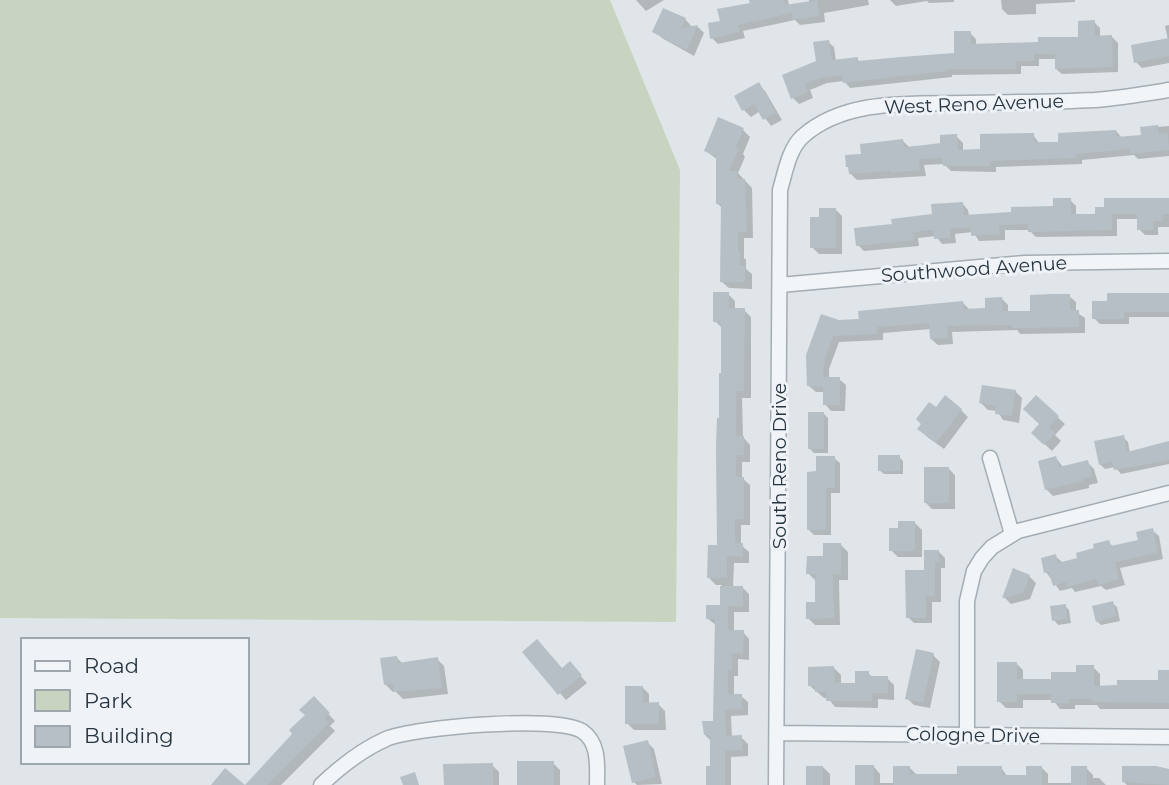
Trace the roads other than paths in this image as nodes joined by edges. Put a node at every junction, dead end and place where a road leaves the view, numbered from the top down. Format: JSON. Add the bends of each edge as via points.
{"nodes":[{"id":1,"x":1169,"y":89,"type":"edge"},
{"id":2,"x":794,"y":150,"type":"joint"},
{"id":3,"x":1169,"y":261,"type":"edge"},
{"id":4,"x":780,"y":285,"type":"junction"},
{"id":5,"x":990,"y":457,"type":"dead end"},
{"id":6,"x":1169,"y":493,"type":"edge"},
{"id":7,"x":1012,"y":534,"type":"junction"},
{"id":8,"x":777,"y":733,"type":"junction"},
{"id":9,"x":967,"y":735,"type":"junction"},
{"id":10,"x":1169,"y":737,"type":"edge"},
{"id":11,"x":321,"y":785,"type":"edge"},
{"id":12,"x":597,"y":785,"type":"edge"},
{"id":13,"x":776,"y":785,"type":"edge"}],
"edges":[{"from":1,"to":2,"type":"street","name":"West Reno Avenue","via":[[1096,100],[859,109],[816,126]]},
{"from":2,"to":4,"type":"street","name":"South Reno Drive","via":[[780,190]]},
{"from":3,"to":4,"type":"street","name":"Southwood Avenue","via":[[1025,263]]},
{"from":4,"to":8,"type":"street","name":"South Reno Drive"},
{"from":5,"to":7,"type":"street"},
{"from":6,"to":7,"type":"street"},
{"from":7,"to":9,"type":"street","via":[[982,558],[969,586]]},
{"from":8,"to":9,"type":"street","name":"Cologne Drive"},
{"from":8,"to":13,"type":"street","name":"South Reno Drive"},
{"from":9,"to":10,"type":"street","name":"Cologne Drive"},
{"from":11,"to":12,"type":"street","via":[[350,759],[387,739],[419,730],[504,724],[553,724],[583,732],[596,750]]}]}
